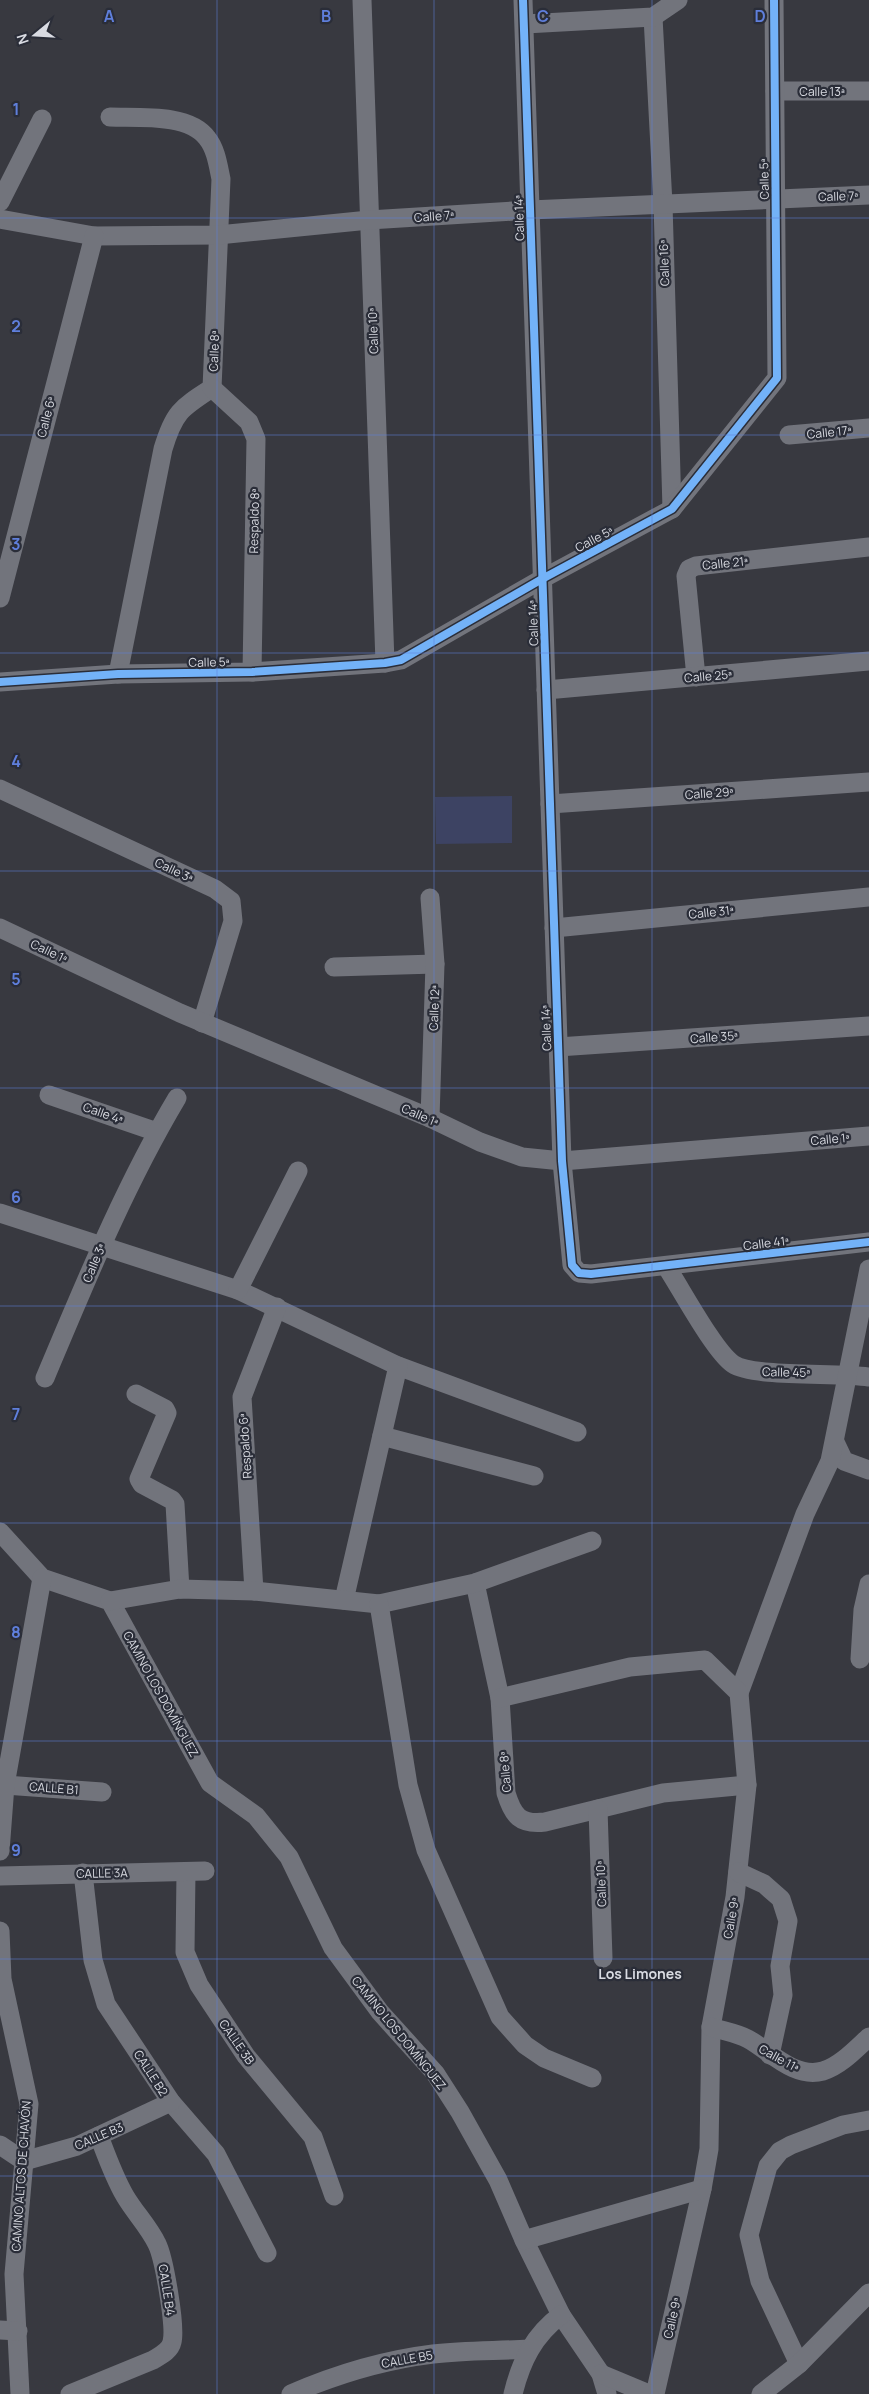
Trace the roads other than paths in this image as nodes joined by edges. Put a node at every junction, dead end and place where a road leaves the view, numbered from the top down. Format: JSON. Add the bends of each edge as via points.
{"nodes":[{"id":1,"x":362,"y":0,"type":"edge"},
{"id":2,"x":523,"y":0,"type":"edge"},
{"id":3,"x":678,"y":0,"type":"edge"},
{"id":4,"x":774,"y":0,"type":"edge"},
{"id":5,"x":653,"y":17,"type":"junction"},
{"id":6,"x":525,"y":24,"type":"junction"},
{"id":7,"x":775,"y":91,"type":"junction"},
{"id":8,"x":869,"y":91,"type":"edge"},
{"id":9,"x":110,"y":117,"type":"dead end"},
{"id":10,"x":42,"y":119,"type":"dead end"},
{"id":11,"x":869,"y":195,"type":"edge"},
{"id":12,"x":776,"y":199,"type":"junction"},
{"id":13,"x":0,"y":202,"type":"edge"},
{"id":14,"x":662,"y":204,"type":"junction"},
{"id":15,"x":530,"y":210,"type":"junction"},
{"id":16,"x":0,"y":219,"type":"edge"},
{"id":17,"x":368,"y":220,"type":"junction"},
{"id":18,"x":218,"y":235,"type":"junction"},
{"id":19,"x":94,"y":236,"type":"junction"},
{"id":20,"x":212,"y":388,"type":"junction"},
{"id":21,"x":869,"y":428,"type":"edge"},
{"id":22,"x":789,"y":436,"type":"dead end"},
{"id":23,"x":672,"y":509,"type":"junction"},
{"id":24,"x":869,"y":547,"type":"edge"},
{"id":25,"x":542,"y":579,"type":"junction"},
{"id":26,"x":0,"y":598,"type":"edge"},
{"id":27,"x":869,"y":661,"type":"edge"},
{"id":28,"x":385,"y":663,"type":"junction"},
{"id":29,"x":252,"y":672,"type":"junction"},
{"id":30,"x":118,"y":674,"type":"junction"},
{"id":31,"x":696,"y":677,"type":"junction"},
{"id":32,"x":0,"y":682,"type":"edge"},
{"id":33,"x":546,"y":690,"type":"junction"},
{"id":34,"x":869,"y":782,"type":"edge"},
{"id":35,"x":0,"y":789,"type":"edge"},
{"id":36,"x":550,"y":804,"type":"junction"},
{"id":37,"x":869,"y":897,"type":"edge"},
{"id":38,"x":430,"y":898,"type":"dead end"},
{"id":39,"x":0,"y":928,"type":"edge"},
{"id":40,"x":554,"y":928,"type":"junction"},
{"id":41,"x":435,"y":964,"type":"junction"},
{"id":42,"x":334,"y":967,"type":"dead end"},
{"id":43,"x":202,"y":1023,"type":"junction"},
{"id":44,"x":869,"y":1026,"type":"edge"},
{"id":45,"x":558,"y":1047,"type":"junction"},
{"id":46,"x":50,"y":1095,"type":"dead end"},
{"id":47,"x":177,"y":1098,"type":"dead end"},
{"id":48,"x":430,"y":1118,"type":"junction"},
{"id":49,"x":157,"y":1132,"type":"junction"},
{"id":50,"x":869,"y":1136,"type":"edge"},
{"id":51,"x":562,"y":1161,"type":"junction"},
{"id":52,"x":298,"y":1172,"type":"dead end"},
{"id":53,"x":0,"y":1213,"type":"edge"},
{"id":54,"x":869,"y":1242,"type":"edge"},
{"id":55,"x":101,"y":1246,"type":"junction"},
{"id":56,"x":666,"y":1266,"type":"junction"},
{"id":57,"x":869,"y":1269,"type":"edge"},
{"id":58,"x":238,"y":1290,"type":"junction"},
{"id":59,"x":277,"y":1307,"type":"junction"},
{"id":60,"x":398,"y":1366,"type":"junction"},
{"id":61,"x":848,"y":1374,"type":"junction"},
{"id":62,"x":869,"y":1377,"type":"edge"},
{"id":63,"x":45,"y":1378,"type":"dead end"},
{"id":64,"x":136,"y":1394,"type":"dead end"},
{"id":65,"x":577,"y":1432,"type":"dead end"},
{"id":66,"x":382,"y":1436,"type":"junction"},
{"id":67,"x":835,"y":1442,"type":"junction"},
{"id":68,"x":869,"y":1470,"type":"edge"},
{"id":69,"x":534,"y":1476,"type":"dead end"},
{"id":70,"x":0,"y":1532,"type":"edge"},
{"id":71,"x":592,"y":1541,"type":"dead end"},
{"id":72,"x":42,"y":1578,"type":"junction"},
{"id":73,"x":475,"y":1582,"type":"junction"},
{"id":74,"x":869,"y":1584,"type":"edge"},
{"id":75,"x":180,"y":1589,"type":"junction"},
{"id":76,"x":254,"y":1591,"type":"junction"},
{"id":77,"x":344,"y":1600,"type":"junction"},
{"id":78,"x":110,"y":1601,"type":"junction"},
{"id":79,"x":379,"y":1604,"type":"junction"},
{"id":80,"x":860,"y":1659,"type":"dead end"},
{"id":81,"x":739,"y":1693,"type":"junction"},
{"id":82,"x":500,"y":1698,"type":"junction"},
{"id":83,"x":6,"y":1785,"type":"junction"},
{"id":84,"x":746,"y":1785,"type":"junction"},
{"id":85,"x":102,"y":1792,"type":"dead end"},
{"id":86,"x":598,"y":1809,"type":"junction"},
{"id":87,"x":0,"y":1851,"type":"edge"},
{"id":88,"x":205,"y":1871,"type":"dead end"},
{"id":89,"x":186,"y":1872,"type":"junction"},
{"id":90,"x":738,"y":1872,"type":"junction"},
{"id":91,"x":83,"y":1873,"type":"junction"},
{"id":92,"x":0,"y":1876,"type":"edge"},
{"id":93,"x":0,"y":1931,"type":"edge"},
{"id":94,"x":604,"y":1958,"type":"dead end"},
{"id":95,"x":711,"y":2027,"type":"junction"},
{"id":96,"x":869,"y":2037,"type":"edge"},
{"id":97,"x":770,"y":2055,"type":"junction"},
{"id":98,"x":592,"y":2078,"type":"dead end"},
{"id":99,"x":171,"y":2102,"type":"junction"},
{"id":100,"x":869,"y":2120,"type":"edge"},
{"id":101,"x":99,"y":2136,"type":"junction"},
{"id":102,"x":0,"y":2145,"type":"edge"},
{"id":103,"x":24,"y":2161,"type":"junction"},
{"id":104,"x":702,"y":2188,"type":"junction"},
{"id":105,"x":334,"y":2196,"type":"dead end"},
{"id":106,"x":524,"y":2240,"type":"junction"},
{"id":107,"x":267,"y":2253,"type":"dead end"},
{"id":108,"x":7,"y":2271,"type":"edge"},
{"id":109,"x":869,"y":2293,"type":"edge"},
{"id":110,"x":561,"y":2315,"type":"junction"},
{"id":111,"x":9,"y":2330,"type":"edge"},
{"id":112,"x":529,"y":2349,"type":"junction"},
{"id":113,"x":799,"y":2364,"type":"junction"},
{"id":114,"x":601,"y":2374,"type":"junction"},
{"id":115,"x":20,"y":2394,"type":"edge"},
{"id":116,"x":70,"y":2394,"type":"edge"},
{"id":117,"x":291,"y":2394,"type":"edge"},
{"id":118,"x":513,"y":2394,"type":"edge"},
{"id":119,"x":607,"y":2394,"type":"edge"},
{"id":120,"x":649,"y":2394,"type":"edge"},
{"id":121,"x":655,"y":2394,"type":"edge"},
{"id":122,"x":761,"y":2394,"type":"edge"}],
"edges":[{"from":1,"to":17,"type":"street","name":"Calle 10ª"},
{"from":2,"to":6,"type":"street"},
{"from":3,"to":5,"type":"street"},
{"from":4,"to":7,"type":"street","name":"Calle 5ª"},
{"from":5,"to":6,"type":"street"},
{"from":5,"to":14,"type":"street","name":"Calle 16ª"},
{"from":6,"to":15,"type":"street","name":"Calle 14ª"},
{"from":7,"to":8,"type":"street","name":"Calle 13ª"},
{"from":7,"to":12,"type":"street","name":"Calle 5ª"},
{"from":9,"to":18,"type":"street","name":"Calle 8ª","via":[[174,119],[194,126],[207,137],[221,179]]},
{"from":10,"to":13,"type":"street"},
{"from":11,"to":12,"type":"street","name":"Calle 7ª"},
{"from":12,"to":14,"type":"street","name":"Calle 7ª"},
{"from":12,"to":23,"type":"street","name":"Calle 5ª","via":[[777,378]]},
{"from":14,"to":15,"type":"street","name":"Calle 7ª"},
{"from":14,"to":23,"type":"street","name":"Calle 16ª"},
{"from":15,"to":17,"type":"street","name":"Calle 7ª"},
{"from":15,"to":25,"type":"street","name":"Calle 14ª"},
{"from":16,"to":19,"type":"street","name":"Calle 7ª"},
{"from":17,"to":18,"type":"street","name":"Calle 7ª"},
{"from":17,"to":28,"type":"street","name":"Calle 10ª"},
{"from":18,"to":19,"type":"street","name":"Calle 7ª"},
{"from":18,"to":20,"type":"street","name":"Calle 8ª"},
{"from":19,"to":26,"type":"street","name":"Calle 6ª"},
{"from":20,"to":29,"type":"street","name":"Respaldo 8ª","via":[[249,422],[256,438]]},
{"from":20,"to":30,"type":"street","name":"Calle 8ª","via":[[187,404],[171,422]]},
{"from":21,"to":22,"type":"street","name":"Calle 17ª"},
{"from":23,"to":25,"type":"street","name":"Calle 5ª"},
{"from":24,"to":31,"type":"street","name":"Calle 21ª","via":[[689,569],[686,576]]},
{"from":25,"to":28,"type":"street","name":"Calle 5ª","via":[[401,660]]},
{"from":25,"to":33,"type":"street","name":"Calle 14ª"},
{"from":27,"to":31,"type":"street","name":"Calle 25ª"},
{"from":28,"to":29,"type":"street","name":"Calle 5ª"},
{"from":29,"to":30,"type":"street","name":"Calle 5ª"},
{"from":30,"to":32,"type":"street","name":"Calle 5ª"},
{"from":31,"to":33,"type":"street","name":"Calle 25ª"},
{"from":33,"to":36,"type":"street","name":"Calle 14ª"},
{"from":34,"to":36,"type":"street","name":"Calle 29ª"},
{"from":35,"to":43,"type":"street","name":"Calle 3ª","via":[[215,890],[231,901],[233,921]]},
{"from":36,"to":40,"type":"street","name":"Calle 14ª"},
{"from":37,"to":40,"type":"street","name":"Calle 31ª"},
{"from":38,"to":41,"type":"street","name":"Calle 12ª"},
{"from":39,"to":43,"type":"street","name":"Calle 1ª"},
{"from":40,"to":45,"type":"street","name":"Calle 14ª"},
{"from":41,"to":42,"type":"street"},
{"from":41,"to":48,"type":"street","name":"Calle 12ª"},
{"from":43,"to":48,"type":"street","name":"Calle 1ª"},
{"from":44,"to":45,"type":"street","name":"Calle 35ª"},
{"from":45,"to":51,"type":"street","name":"Calle 14ª"},
{"from":46,"to":49,"type":"street","name":"Calle 4ª"},
{"from":47,"to":49,"type":"street","name":"Calle 3ª"},
{"from":48,"to":51,"type":"street","name":"Calle 1ª","via":[[480,1142],[522,1157]]},
{"from":49,"to":55,"type":"street","name":"Calle 3ª"},
{"from":50,"to":51,"type":"street","name":"Calle 1ª"},
{"from":51,"to":56,"type":"street","name":"Calle 14ª","via":[[572,1265],[578,1273]]},
{"from":52,"to":58,"type":"street"},
{"from":53,"to":55,"type":"street"},
{"from":54,"to":56,"type":"street","name":"Calle 41ª"},
{"from":55,"to":58,"type":"street"},
{"from":55,"to":63,"type":"street","name":"Calle 3ª"},
{"from":56,"to":61,"type":"street","name":"Calle 45ª","via":[[733,1364],[754,1372]]},
{"from":57,"to":61,"type":"street"},
{"from":58,"to":59,"type":"street"},
{"from":59,"to":60,"type":"street"},
{"from":59,"to":76,"type":"street","name":"Respaldo 6ª","via":[[242,1397]]},
{"from":60,"to":65,"type":"street"},
{"from":60,"to":66,"type":"street"},
{"from":61,"to":62,"type":"street","name":"Calle 45ª"},
{"from":61,"to":67,"type":"street"},
{"from":64,"to":75,"type":"street","via":[[168,1413],[140,1479],[142,1484],[175,1504]]},
{"from":66,"to":69,"type":"street"},
{"from":66,"to":77,"type":"street"},
{"from":67,"to":68,"type":"street","via":[[844,1461]]},
{"from":67,"to":81,"type":"street"},
{"from":70,"to":72,"type":"street"},
{"from":71,"to":73,"type":"street"},
{"from":72,"to":78,"type":"street"},
{"from":72,"to":83,"type":"street"},
{"from":73,"to":79,"type":"street"},
{"from":73,"to":82,"type":"street","name":"Calle 8ª"},
{"from":74,"to":80,"type":"street","via":[[863,1610]]},
{"from":75,"to":76,"type":"street"},
{"from":75,"to":78,"type":"street"},
{"from":76,"to":77,"type":"street"},
{"from":77,"to":79,"type":"street"},
{"from":78,"to":106,"type":"street","name":"CAMINO LOS DOMÍNGUEZ","via":[[210,1783],[256,1816],[289,1857],[333,1948],[380,2012],[435,2073],[498,2180]]},
{"from":79,"to":98,"type":"street","via":[[408,1785],[426,1850],[500,2017],[544,2058]]},
{"from":81,"to":82,"type":"street","via":[[705,1660],[630,1667]]},
{"from":81,"to":84,"type":"street","name":"Calle 9ª"},
{"from":82,"to":86,"type":"street","name":"Calle 8ª","via":[[506,1793],[519,1819],[531,1824]]},
{"from":83,"to":85,"type":"street","name":"CALLE B1"},
{"from":83,"to":87,"type":"street"},
{"from":84,"to":86,"type":"street","name":"Calle 8ª","via":[[663,1793]]},
{"from":84,"to":90,"type":"street","name":"Calle 9ª"},
{"from":86,"to":94,"type":"street","name":"Calle 10ª"},
{"from":88,"to":89,"type":"street","name":"CALLE 3A"},
{"from":89,"to":91,"type":"street","name":"CALLE 3A"},
{"from":89,"to":105,"type":"street","name":"CALLE 3B","via":[[185,1952],[199,1986],[246,2056],[313,2137]]},
{"from":90,"to":95,"type":"street","name":"Calle 9ª"},
{"from":90,"to":97,"type":"street","via":[[764,1884],[781,1899],[788,1921],[780,1966],[783,1995]]},
{"from":91,"to":92,"type":"street","name":"CALLE 3A"},
{"from":91,"to":99,"type":"street","name":"CALLE B2","via":[[94,1960],[106,2004]]},
{"from":93,"to":103,"type":"street","name":"CAMINO ALTOS DE CHAVÓN","via":[[2,1979],[29,2104]]},
{"from":95,"to":97,"type":"street","name":"Calle 11ª","via":[[747,2039]]},
{"from":95,"to":104,"type":"street","name":"Calle 9ª","via":[[709,2148]]},
{"from":96,"to":97,"type":"street","name":"Calle 11ª","via":[[842,2061],[823,2071],[806,2072]]},
{"from":99,"to":101,"type":"street","name":"CALLE B3"},
{"from":99,"to":107,"type":"street","name":"CALLE B2","via":[[216,2154]]},
{"from":100,"to":113,"type":"street","via":[[791,2145],[780,2151],[768,2166],[749,2235],[760,2281]]},
{"from":101,"to":103,"type":"street","name":"CALLE B3","via":[[77,2146]]},
{"from":101,"to":116,"type":"street","name":"CALLE B4","via":[[112,2172],[158,2245],[174,2332],[172,2344],[166,2352],[153,2360]]},
{"from":102,"to":103,"type":"street"},
{"from":103,"to":108,"type":"street","name":"CAMINO ALTOS DE CHAVÓN"},
{"from":104,"to":106,"type":"street"},
{"from":104,"to":121,"type":"street","name":"Calle 9ª"},
{"from":106,"to":110,"type":"street","name":"CAMINO LOS DOMÍNGUEZ"},
{"from":108,"to":111,"type":"street","name":"CAMINO ALTOS DE CHAVÓN"},
{"from":109,"to":113,"type":"street"},
{"from":110,"to":112,"type":"street","via":[[547,2325]]},
{"from":110,"to":114,"type":"street","name":"CAMINO LOS DOMÍNGUEZ"},
{"from":111,"to":115,"type":"street","name":"CAMINO ALTOS DE CHAVÓN"},
{"from":112,"to":117,"type":"street","name":"CALLE B5","via":[[434,2354],[386,2362],[332,2376]]},
{"from":112,"to":118,"type":"street"},
{"from":113,"to":122,"type":"street"},
{"from":114,"to":119,"type":"street","name":"CAMINO LOS DOMÍNGUEZ"},
{"from":114,"to":120,"type":"street"}]}
